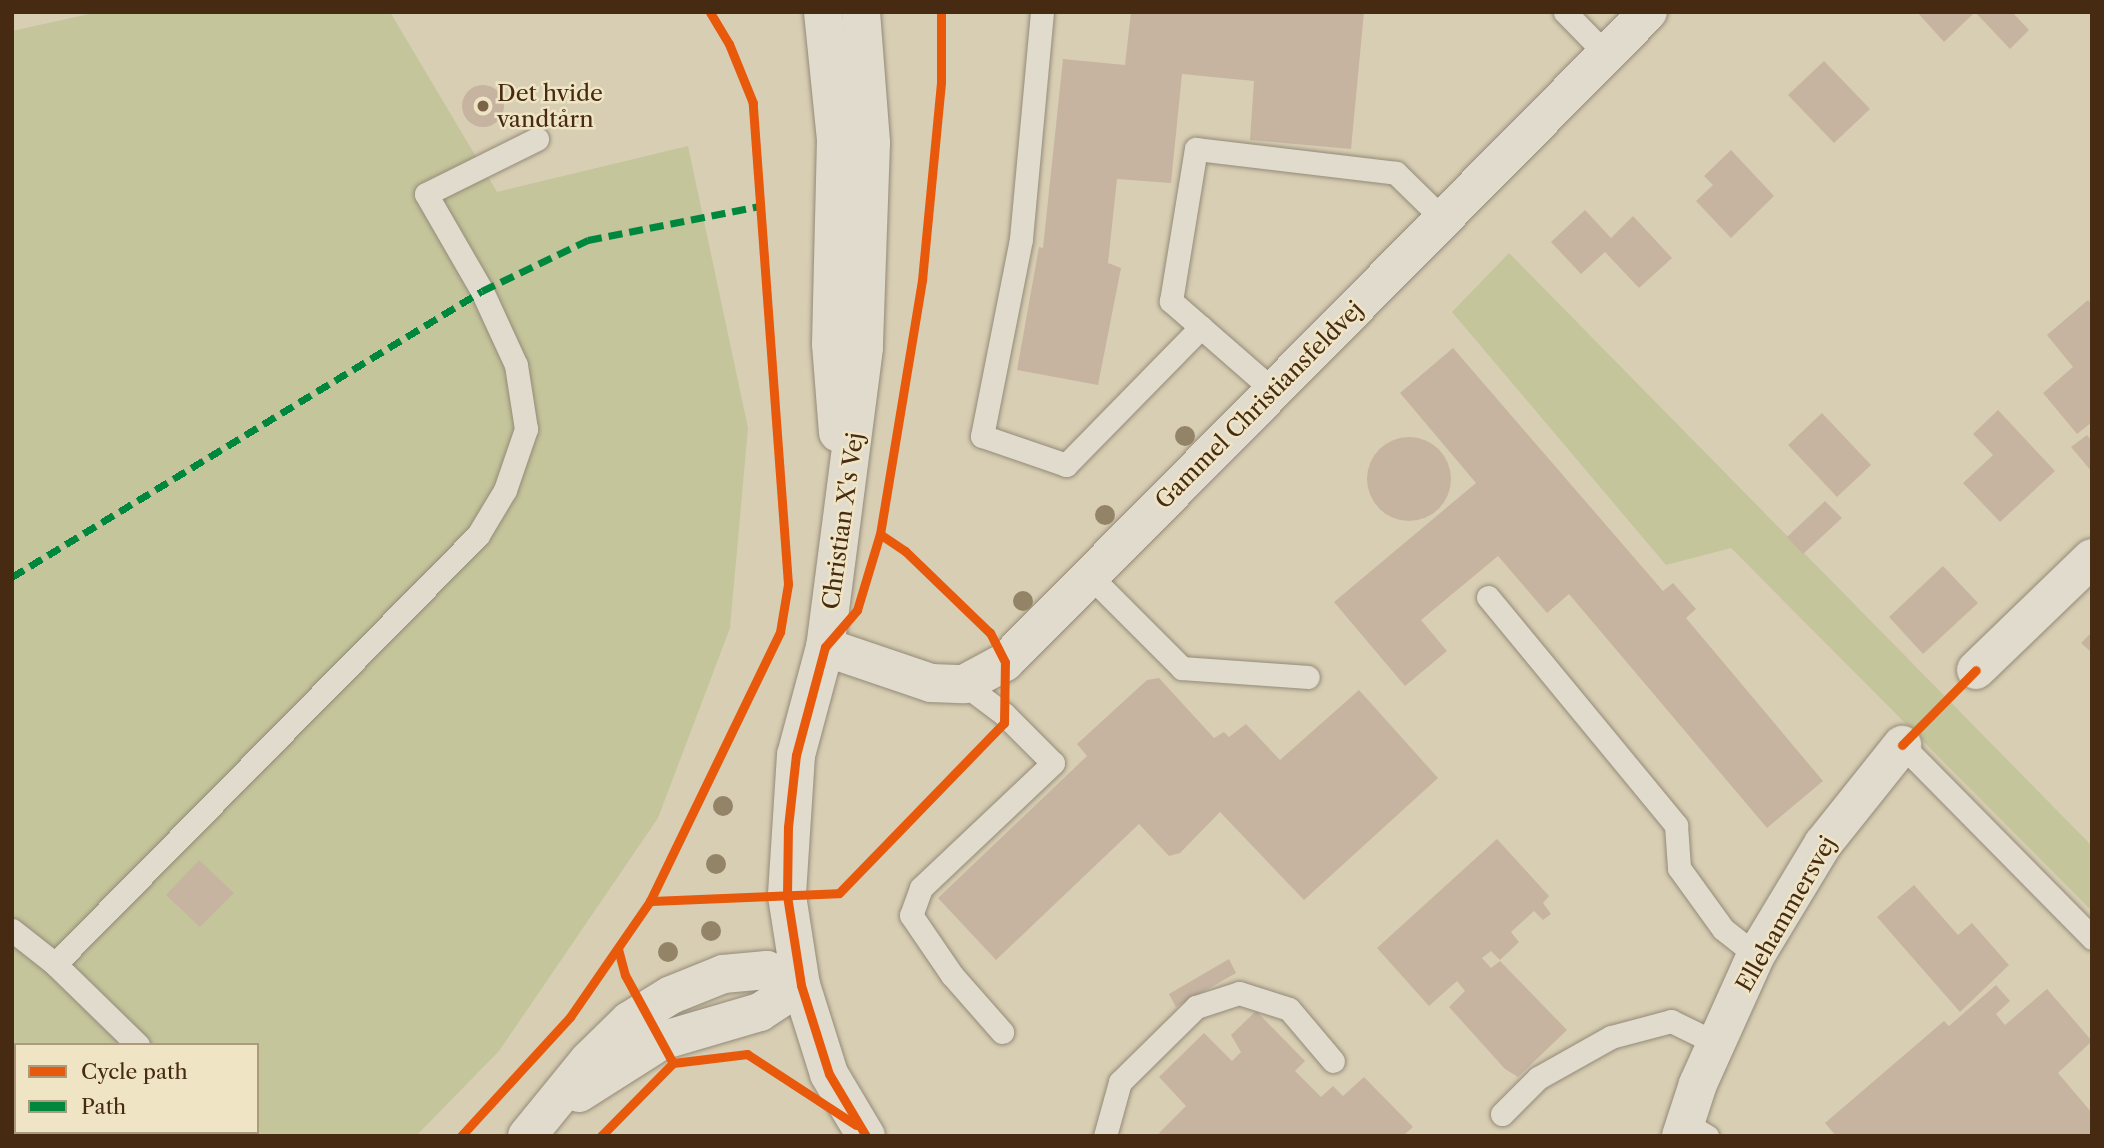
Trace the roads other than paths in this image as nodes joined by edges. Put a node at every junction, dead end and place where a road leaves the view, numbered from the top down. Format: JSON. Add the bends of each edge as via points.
{"nodes":[{"id":1,"x":823,"y":12,"type":"edge"},
{"id":2,"x":861,"y":12,"type":"edge"},
{"id":3,"x":1042,"y":12,"type":"edge"},
{"id":4,"x":1565,"y":12,"type":"edge"},
{"id":5,"x":1648,"y":12,"type":"edge"},
{"id":6,"x":1606,"y":54,"type":"junction"},
{"id":7,"x":537,"y":139,"type":"dead end"},
{"id":8,"x":1443,"y":219,"type":"junction"},
{"id":9,"x":1201,"y":327,"type":"junction"},
{"id":10,"x":1274,"y":391,"type":"junction"},
{"id":11,"x":844,"y":526,"type":"junction"},
{"id":12,"x":2092,"y":558,"type":"edge"},
{"id":13,"x":1090,"y":576,"type":"junction"},
{"id":14,"x":1488,"y":597,"type":"dead end"},
{"id":15,"x":825,"y":647,"type":"junction"},
{"id":16,"x":1976,"y":670,"type":"dead end"},
{"id":17,"x":1308,"y":677,"type":"dead end"},
{"id":18,"x":964,"y":684,"type":"junction"},
{"id":19,"x":1902,"y":745,"type":"joint"},
{"id":20,"x":12,"y":930,"type":"edge"},
{"id":21,"x":2092,"y":938,"type":"edge"},
{"id":22,"x":1756,"y":955,"type":"junction"},
{"id":23,"x":55,"y":964,"type":"junction"},
{"id":24,"x":801,"y":985,"type":"junction"},
{"id":25,"x":1003,"y":1032,"type":"dead end"},
{"id":26,"x":136,"y":1043,"type":"edge"},
{"id":27,"x":1716,"y":1043,"type":"junction"},
{"id":28,"x":1333,"y":1061,"type":"dead end"},
{"id":29,"x":1502,"y":1115,"type":"dead end"},
{"id":30,"x":539,"y":1124,"type":"edge"},
{"id":31,"x":1691,"y":1132,"type":"edge"},
{"id":32,"x":866,"y":1136,"type":"edge"},
{"id":33,"x":1105,"y":1136,"type":"edge"}],
"edges":[{"from":1,"to":11,"type":"street","via":[[836,139],[831,344]]},
{"from":2,"to":11,"type":"street","name":"Christian X's Vej","via":[[871,143],[870,239],[864,348]]},
{"from":3,"to":9,"type":"lane","via":[[1021,239],[982,436],[1066,464]]},
{"from":4,"to":6,"type":"lane"},
{"from":5,"to":6,"type":"street","name":"Gammel Christiansfeldvej"},
{"from":6,"to":8,"type":"street","name":"Gammel Christiansfeldvej"},
{"from":7,"to":23,"type":"lane","via":[[426,194],[482,291],[516,365],[526,429],[505,490],[478,534]]},
{"from":8,"to":9,"type":"lane","via":[[1396,173],[1196,149],[1171,301]]},
{"from":8,"to":10,"type":"street","name":"Gammel Christiansfeldvej"},
{"from":9,"to":10,"type":"lane"},
{"from":10,"to":13,"type":"street","name":"Gammel Christiansfeldvej"},
{"from":11,"to":15,"type":"street","name":"Christian X's Vej"},
{"from":12,"to":16,"type":"street"},
{"from":13,"to":17,"type":"lane","via":[[1182,668]]},
{"from":13,"to":18,"type":"street","name":"Gammel Christiansfeldvej","via":[[1005,662]]},
{"from":14,"to":22,"type":"lane","via":[[1676,825],[1679,868],[1723,929]]},
{"from":15,"to":18,"type":"street","via":[[931,683]]},
{"from":15,"to":24,"type":"street","name":"Christian X's Vej","via":[[796,755],[788,827],[787,896]]},
{"from":18,"to":25,"type":"lane","via":[[1004,714],[1053,763],[920,888],[911,915],[952,975]]},
{"from":19,"to":21,"type":"lane"},
{"from":19,"to":22,"type":"street","name":"Ellehammersvej","via":[[1823,844]]},
{"from":20,"to":23,"type":"lane"},
{"from":22,"to":27,"type":"street","name":"Ellehammersvej"},
{"from":23,"to":26,"type":"lane"},
{"from":24,"to":30,"type":"street","via":[[767,970],[723,974],[671,995],[613,1037]]},
{"from":24,"to":32,"type":"street","name":"Christian X's Vej","via":[[829,1074]]},
{"from":27,"to":29,"type":"lane","via":[[1671,1021],[1611,1037],[1538,1078]]},
{"from":27,"to":31,"type":"street","name":"Ellehammersvej"},
{"from":28,"to":33,"type":"lane","via":[[1289,1009],[1239,993],[1228,996],[1195,1007],[1120,1083]]}]}
